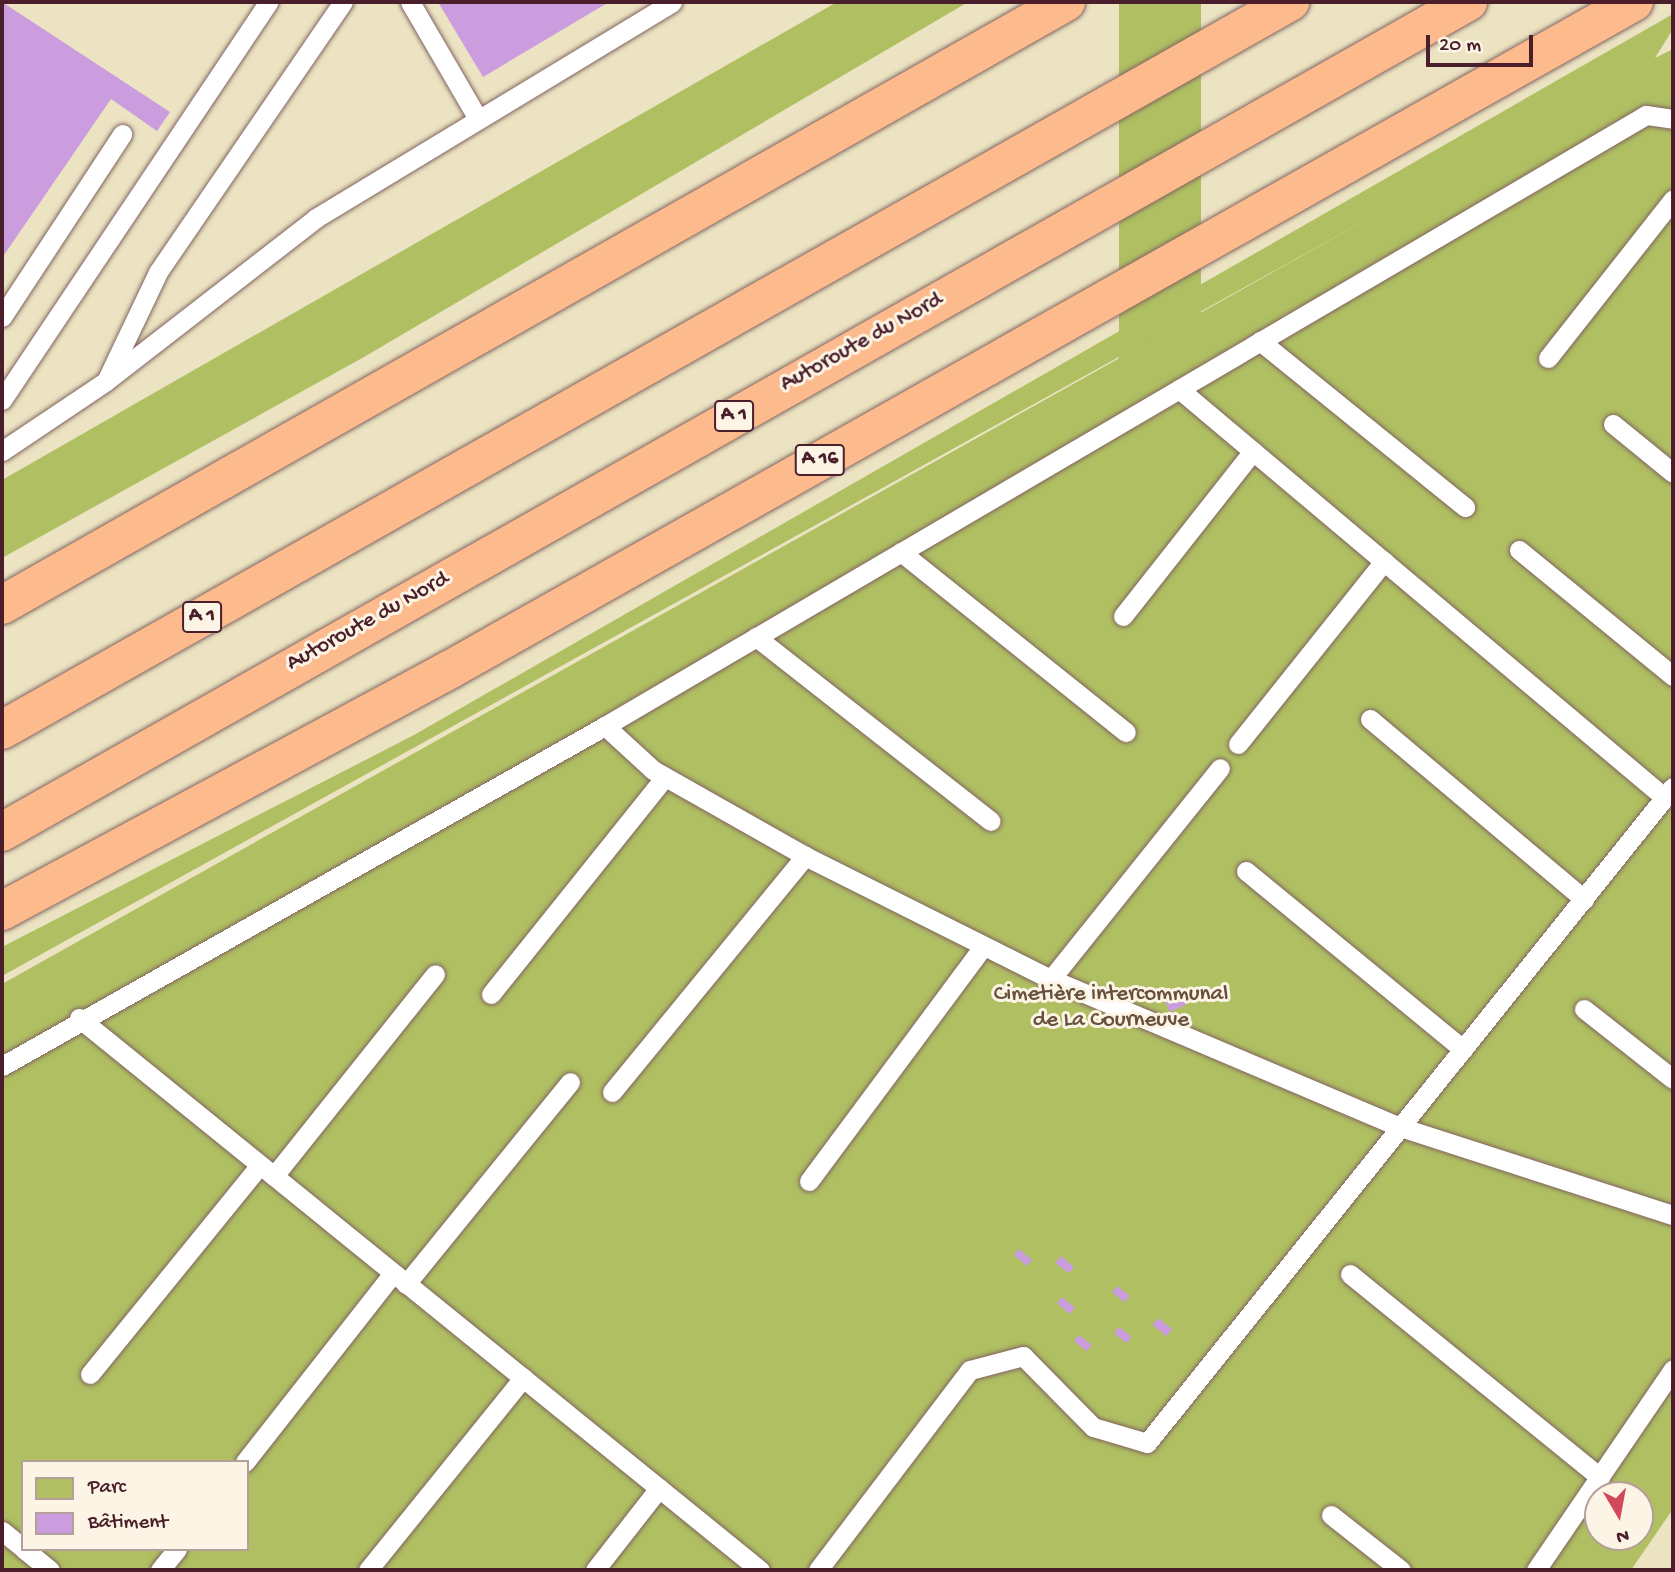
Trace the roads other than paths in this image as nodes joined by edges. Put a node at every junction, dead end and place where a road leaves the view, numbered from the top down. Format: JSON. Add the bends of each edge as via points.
{"nodes":[{"id":1,"x":268,"y":2,"type":"edge"},
{"id":2,"x":343,"y":2,"type":"edge"},
{"id":3,"x":410,"y":2,"type":"edge"},
{"id":4,"x":672,"y":2,"type":"edge"},
{"id":5,"x":1066,"y":2,"type":"edge"},
{"id":6,"x":1290,"y":2,"type":"edge"},
{"id":7,"x":1468,"y":2,"type":"edge"},
{"id":8,"x":1634,"y":2,"type":"edge"},
{"id":9,"x":478,"y":119,"type":"junction"},
{"id":10,"x":1673,"y":119,"type":"edge"},
{"id":11,"x":122,"y":134,"type":"dead end"},
{"id":12,"x":1673,"y":200,"type":"edge"},
{"id":13,"x":2,"y":317,"type":"edge"},
{"id":14,"x":1261,"y":341,"type":"junction"},
{"id":15,"x":1548,"y":358,"type":"dead end"},
{"id":16,"x":106,"y":381,"type":"junction"},
{"id":17,"x":1179,"y":389,"type":"junction"},
{"id":18,"x":2,"y":400,"type":"edge"},
{"id":19,"x":1613,"y":424,"type":"dead end"},
{"id":20,"x":2,"y":451,"type":"edge"},
{"id":21,"x":1253,"y":451,"type":"junction"},
{"id":22,"x":1673,"y":473,"type":"edge"},
{"id":23,"x":1465,"y":507,"type":"dead end"},
{"id":24,"x":1519,"y":550,"type":"dead end"},
{"id":25,"x":901,"y":552,"type":"junction"},
{"id":26,"x":1384,"y":561,"type":"junction"},
{"id":27,"x":2,"y":605,"type":"edge"},
{"id":28,"x":1123,"y":616,"type":"dead end"},
{"id":29,"x":756,"y":637,"type":"junction"},
{"id":30,"x":1673,"y":676,"type":"edge"},
{"id":31,"x":1370,"y":719,"type":"dead end"},
{"id":32,"x":605,"y":726,"type":"junction"},
{"id":33,"x":2,"y":730,"type":"edge"},
{"id":34,"x":1126,"y":732,"type":"dead end"},
{"id":35,"x":1238,"y":744,"type":"dead end"},
{"id":36,"x":1220,"y":768,"type":"dead end"},
{"id":37,"x":665,"y":777,"type":"junction"},
{"id":38,"x":1669,"y":793,"type":"edge"},
{"id":39,"x":991,"y":821,"type":"dead end"},
{"id":40,"x":2,"y":832,"type":"edge"},
{"id":41,"x":805,"y":856,"type":"junction"},
{"id":42,"x":1246,"y":871,"type":"dead end"},
{"id":43,"x":1584,"y":899,"type":"junction"},
{"id":44,"x":2,"y":911,"type":"edge"},
{"id":45,"x":983,"y":947,"type":"junction"},
{"id":46,"x":435,"y":974,"type":"dead end"},
{"id":47,"x":1051,"y":979,"type":"junction"},
{"id":48,"x":491,"y":995,"type":"dead end"},
{"id":49,"x":1584,"y":1009,"type":"dead end"},
{"id":50,"x":79,"y":1018,"type":"junction"},
{"id":51,"x":1463,"y":1049,"type":"junction"},
{"id":52,"x":2,"y":1066,"type":"edge"},
{"id":53,"x":1673,"y":1079,"type":"edge"},
{"id":54,"x":570,"y":1082,"type":"dead end"},
{"id":55,"x":612,"y":1092,"type":"dead end"},
{"id":56,"x":1400,"y":1127,"type":"junction"},
{"id":57,"x":267,"y":1170,"type":"junction"},
{"id":58,"x":809,"y":1181,"type":"dead end"},
{"id":59,"x":1673,"y":1215,"type":"edge"},
{"id":60,"x":1350,"y":1274,"type":"dead end"},
{"id":61,"x":400,"y":1278,"type":"junction"},
{"id":62,"x":1673,"y":1369,"type":"edge"},
{"id":63,"x":90,"y":1374,"type":"dead end"},
{"id":64,"x":523,"y":1378,"type":"junction"},
{"id":65,"x":247,"y":1460,"type":"edge"},
{"id":66,"x":1600,"y":1477,"type":"junction"},
{"id":67,"x":659,"y":1489,"type":"junction"},
{"id":68,"x":1331,"y":1515,"type":"dead end"},
{"id":69,"x":2,"y":1531,"type":"edge"},
{"id":70,"x":21,"y":1547,"type":"edge"},
{"id":71,"x":26,"y":1551,"type":"edge"},
{"id":72,"x":175,"y":1551,"type":"edge"},
{"id":73,"x":50,"y":1570,"type":"edge"},
{"id":74,"x":160,"y":1570,"type":"edge"},
{"id":75,"x":368,"y":1570,"type":"edge"},
{"id":76,"x":595,"y":1570,"type":"edge"},
{"id":77,"x":760,"y":1570,"type":"edge"},
{"id":78,"x":818,"y":1570,"type":"edge"},
{"id":79,"x":1401,"y":1570,"type":"edge"},
{"id":80,"x":1536,"y":1570,"type":"edge"}],
"edges":[{"from":1,"to":18,"type":"lane"},
{"from":2,"to":16,"type":"lane","via":[[158,272]]},
{"from":3,"to":9,"type":"lane"},
{"from":4,"to":9,"type":"lane"},
{"from":5,"to":27,"type":"highway"},
{"from":6,"to":33,"type":"highway","number":"A 1"},
{"from":7,"to":40,"type":"highway","name":"Autoroute du Nord","number":"A 1"},
{"from":8,"to":44,"type":"highway","number":"A 16","via":[[427,683]]},
{"from":9,"to":16,"type":"lane","via":[[316,218]]},
{"from":10,"to":14,"type":"lane","via":[[1646,115]]},
{"from":11,"to":13,"type":"lane"},
{"from":12,"to":15,"type":"lane"},
{"from":14,"to":17,"type":"lane"},
{"from":14,"to":23,"type":"lane"},
{"from":16,"to":20,"type":"lane"},
{"from":17,"to":21,"type":"lane"},
{"from":17,"to":25,"type":"lane"},
{"from":19,"to":22,"type":"lane"},
{"from":21,"to":26,"type":"lane"},
{"from":21,"to":28,"type":"lane"},
{"from":24,"to":30,"type":"lane"},
{"from":25,"to":29,"type":"lane"},
{"from":25,"to":34,"type":"lane"},
{"from":26,"to":35,"type":"lane"},
{"from":26,"to":38,"type":"lane"},
{"from":29,"to":32,"type":"lane"},
{"from":29,"to":39,"type":"lane"},
{"from":31,"to":43,"type":"lane"},
{"from":32,"to":37,"type":"lane"},
{"from":32,"to":50,"type":"lane"},
{"from":36,"to":47,"type":"lane"},
{"from":37,"to":41,"type":"lane"},
{"from":37,"to":48,"type":"lane"},
{"from":38,"to":43,"type":"lane"},
{"from":41,"to":45,"type":"lane"},
{"from":41,"to":55,"type":"lane"},
{"from":42,"to":51,"type":"lane"},
{"from":43,"to":51,"type":"lane"},
{"from":45,"to":47,"type":"lane"},
{"from":45,"to":58,"type":"lane"},
{"from":46,"to":57,"type":"lane"},
{"from":47,"to":56,"type":"lane"},
{"from":49,"to":53,"type":"lane"},
{"from":50,"to":52,"type":"lane"},
{"from":50,"to":57,"type":"lane"},
{"from":51,"to":56,"type":"lane"},
{"from":54,"to":61,"type":"lane"},
{"from":56,"to":59,"type":"lane"},
{"from":56,"to":78,"type":"lane","via":[[1147,1443],[1093,1427],[1023,1356],[970,1370]]},
{"from":57,"to":61,"type":"lane"},
{"from":57,"to":63,"type":"lane"},
{"from":60,"to":66,"type":"lane"},
{"from":61,"to":64,"type":"lane"},
{"from":61,"to":65,"type":"lane"},
{"from":62,"to":66,"type":"lane"},
{"from":64,"to":67,"type":"lane"},
{"from":64,"to":75,"type":"lane"},
{"from":66,"to":80,"type":"lane"},
{"from":67,"to":76,"type":"lane"},
{"from":67,"to":77,"type":"lane"},
{"from":68,"to":79,"type":"lane"},
{"from":69,"to":70,"type":"lane"},
{"from":71,"to":73,"type":"lane"},
{"from":72,"to":74,"type":"lane"}]}
